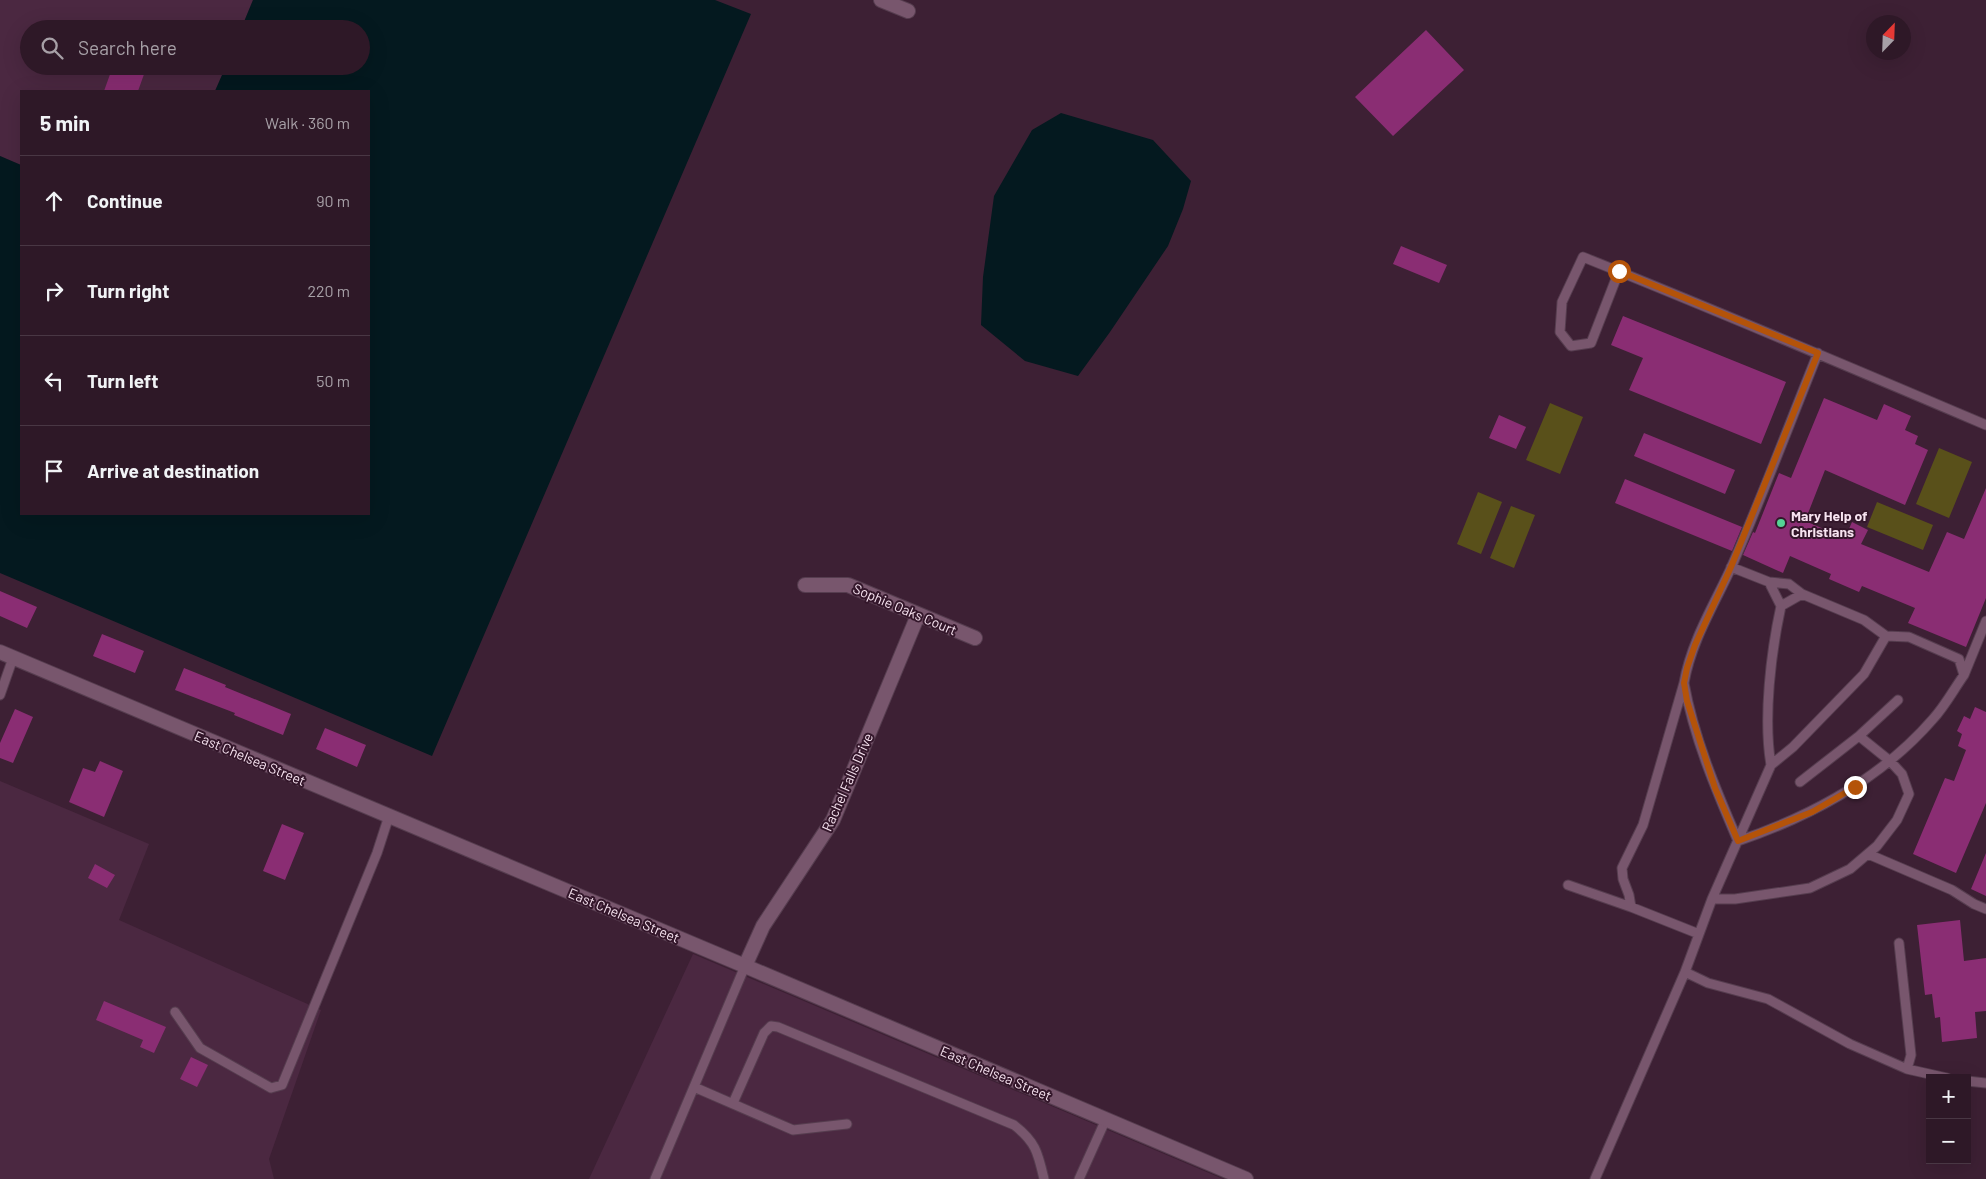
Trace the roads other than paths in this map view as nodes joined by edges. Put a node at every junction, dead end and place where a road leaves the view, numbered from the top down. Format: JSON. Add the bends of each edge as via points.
{"nodes":[{"id":1,"x":881,"y":0,"type":"edge"},
{"id":2,"x":908,"y":11,"type":"dead end"},
{"id":3,"x":1619,"y":271,"type":"junction"},
{"id":4,"x":1818,"y":353,"type":"junction"},
{"id":5,"x":1986,"y":425,"type":"edge"},
{"id":6,"x":1731,"y":567,"type":"junction"},
{"id":7,"x":1769,"y":582,"type":"junction"},
{"id":8,"x":805,"y":585,"type":"dead end"},
{"id":9,"x":1802,"y":594,"type":"junction"},
{"id":10,"x":1781,"y":606,"type":"junction"},
{"id":11,"x":918,"y":615,"type":"junction"},
{"id":12,"x":1986,"y":621,"type":"edge"},
{"id":13,"x":1886,"y":636,"type":"junction"},
{"id":14,"x":975,"y":638,"type":"dead end"},
{"id":15,"x":0,"y":652,"type":"edge"},
{"id":16,"x":13,"y":658,"type":"junction"},
{"id":17,"x":1964,"y":675,"type":"junction"},
{"id":18,"x":1684,"y":683,"type":"junction"},
{"id":19,"x":0,"y":695,"type":"edge"},
{"id":20,"x":1898,"y":700,"type":"dead end"},
{"id":21,"x":1859,"y":736,"type":"junction"},
{"id":22,"x":1890,"y":761,"type":"junction"},
{"id":23,"x":1771,"y":765,"type":"junction"},
{"id":24,"x":1800,"y":782,"type":"dead end"},
{"id":25,"x":389,"y":816,"type":"junction"},
{"id":26,"x":1738,"y":841,"type":"junction"},
{"id":27,"x":1868,"y":854,"type":"junction"},
{"id":28,"x":1568,"y":885,"type":"dead end"},
{"id":29,"x":1712,"y":899,"type":"junction"},
{"id":30,"x":1631,"y":907,"type":"junction"},
{"id":31,"x":1986,"y":909,"type":"edge"},
{"id":32,"x":1699,"y":934,"type":"junction"},
{"id":33,"x":1898,"y":943,"type":"dead end"},
{"id":34,"x":745,"y":966,"type":"junction"},
{"id":35,"x":1685,"y":972,"type":"junction"},
{"id":36,"x":175,"y":1012,"type":"dead end"},
{"id":37,"x":1907,"y":1069,"type":"junction"},
{"id":38,"x":1929,"y":1074,"type":"edge"},
{"id":39,"x":1971,"y":1081,"type":"edge"},
{"id":40,"x":1986,"y":1083,"type":"edge"},
{"id":41,"x":694,"y":1087,"type":"junction"},
{"id":42,"x":733,"y":1103,"type":"junction"},
{"id":43,"x":1106,"y":1120,"type":"junction"},
{"id":44,"x":847,"y":1124,"type":"dead end"},
{"id":45,"x":656,"y":1179,"type":"edge"},
{"id":46,"x":1044,"y":1179,"type":"edge"},
{"id":47,"x":1080,"y":1179,"type":"edge"},
{"id":48,"x":1246,"y":1179,"type":"edge"},
{"id":49,"x":1595,"y":1179,"type":"edge"}],
"edges":[{"from":1,"to":2,"type":"street"},
{"from":3,"to":3,"type":"lane","via":[[1584,257],[1562,302],[1560,332],[1571,346],[1591,343]]},
{"from":3,"to":4,"type":"lane"},
{"from":4,"to":5,"type":"lane"},
{"from":4,"to":6,"type":"lane"},
{"from":6,"to":7,"type":"lane"},
{"from":6,"to":18,"type":"lane","via":[[1695,645]]},
{"from":7,"to":9,"type":"lane","via":[[1790,584]]},
{"from":7,"to":10,"type":"lane"},
{"from":8,"to":11,"type":"street","name":"Sophie Oaks Court","via":[[848,585]]},
{"from":9,"to":10,"type":"lane"},
{"from":9,"to":13,"type":"lane","via":[[1864,620]]},
{"from":10,"to":23,"type":"lane","via":[[1771,669],[1768,745]]},
{"from":11,"to":14,"type":"street","name":"Sophie Oaks Court"},
{"from":11,"to":34,"type":"street","name":"Rachel Falls Drive","via":[[832,820],[763,926]]},
{"from":12,"to":17,"type":"lane"},
{"from":13,"to":17,"type":"lane","via":[[1909,637],[1959,659]]},
{"from":13,"to":23,"type":"lane","via":[[1864,674],[1793,747]]},
{"from":15,"to":16,"type":"street","name":"East Chelsea Street"},
{"from":16,"to":19,"type":"lane"},
{"from":16,"to":25,"type":"street","name":"East Chelsea Street"},
{"from":17,"to":22,"type":"lane","via":[[1934,719]]},
{"from":18,"to":26,"type":"lane","via":[[1715,788]]},
{"from":18,"to":30,"type":"lane","via":[[1642,825],[1622,868]]},
{"from":20,"to":21,"type":"lane"},
{"from":21,"to":22,"type":"lane"},
{"from":21,"to":24,"type":"lane"},
{"from":22,"to":26,"type":"lane","via":[[1855,787],[1812,812]]},
{"from":22,"to":27,"type":"lane","via":[[1902,774],[1909,794],[1897,820]]},
{"from":23,"to":26,"type":"lane"},
{"from":25,"to":34,"type":"street","name":"East Chelsea Street"},
{"from":25,"to":36,"type":"lane","via":[[282,1085],[271,1088],[200,1048]]},
{"from":26,"to":29,"type":"lane"},
{"from":27,"to":29,"type":"lane","via":[[1850,869],[1810,888],[1735,899]]},
{"from":27,"to":31,"type":"lane","via":[[1952,890]]},
{"from":28,"to":30,"type":"lane"},
{"from":29,"to":32,"type":"lane"},
{"from":30,"to":32,"type":"lane"},
{"from":32,"to":35,"type":"lane"},
{"from":33,"to":37,"type":"lane","via":[[1911,1055]]},
{"from":34,"to":41,"type":"lane"},
{"from":34,"to":43,"type":"street","name":"East Chelsea Street"},
{"from":35,"to":37,"type":"lane","via":[[1708,983],[1768,999],[1850,1044]]},
{"from":35,"to":49,"type":"lane"},
{"from":37,"to":38,"type":"lane"},
{"from":39,"to":40,"type":"lane"},
{"from":41,"to":42,"type":"lane"},
{"from":41,"to":45,"type":"lane"},
{"from":42,"to":44,"type":"lane","via":[[793,1130]]},
{"from":42,"to":46,"type":"lane","via":[[764,1033],[771,1026],[778,1027],[1014,1125],[1027,1135],[1037,1150]]},
{"from":43,"to":47,"type":"lane"},
{"from":43,"to":48,"type":"street","name":"East Chelsea Street"}]}
